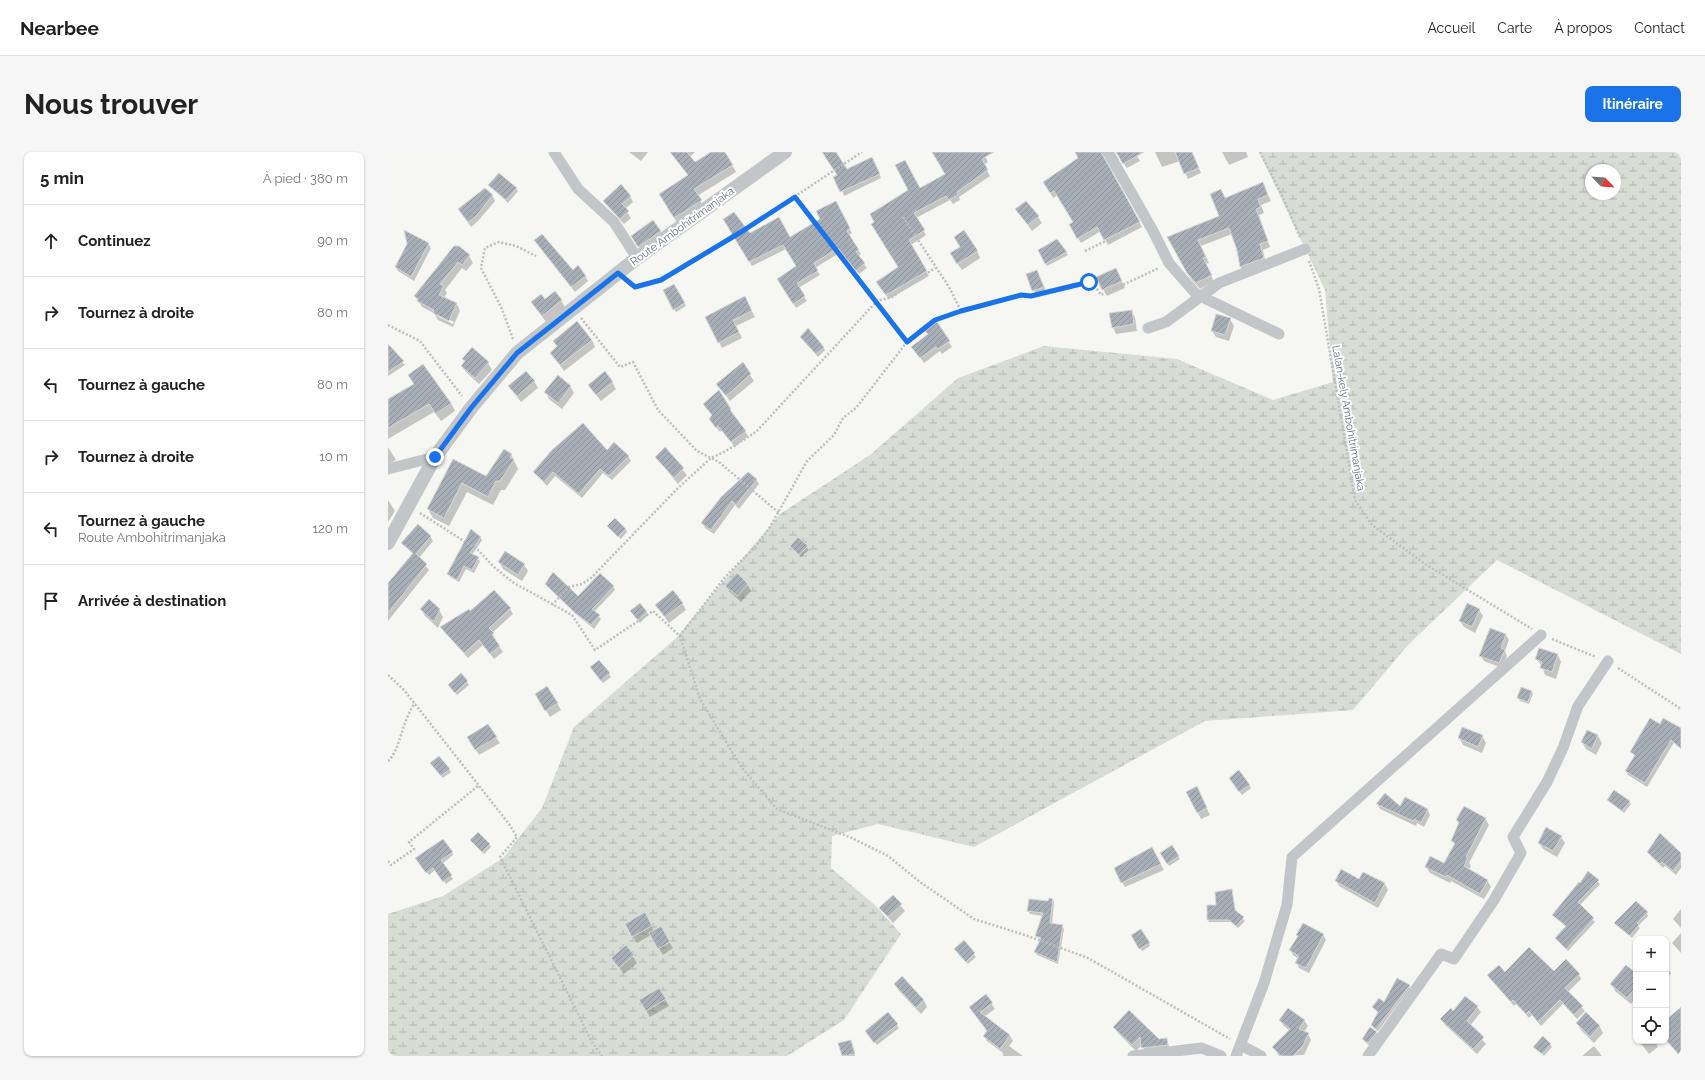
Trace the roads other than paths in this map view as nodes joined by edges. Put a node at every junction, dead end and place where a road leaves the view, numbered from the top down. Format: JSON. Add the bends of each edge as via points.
{"nodes":[{"id":1,"x":554,"y":152,"type":"edge"},
{"id":2,"x":785,"y":152,"type":"edge"},
{"id":3,"x":1108,"y":152,"type":"edge"},
{"id":4,"x":1305,"y":249,"type":"road end"},
{"id":5,"x":637,"y":258,"type":"junction"},
{"id":6,"x":1201,"y":297,"type":"junction"},
{"id":7,"x":1148,"y":328,"type":"dead end"},
{"id":8,"x":1279,"y":334,"type":"dead end"},
{"id":9,"x":435,"y":457,"type":"junction"},
{"id":10,"x":388,"y":469,"type":"edge"},
{"id":11,"x":388,"y":543,"type":"edge"},
{"id":12,"x":1541,"y":635,"type":"road end"},
{"id":13,"x":1608,"y":661,"type":"road end"},
{"id":14,"x":1241,"y":1045,"type":"junction"},
{"id":15,"x":1133,"y":1056,"type":"edge"},
{"id":16,"x":1221,"y":1056,"type":"edge"},
{"id":17,"x":1236,"y":1056,"type":"edge"},
{"id":18,"x":1261,"y":1056,"type":"edge"},
{"id":19,"x":1368,"y":1056,"type":"edge"}],
"edges":[{"from":1,"to":5,"type":"street","via":[[578,189],[614,222]]},
{"from":2,"to":5,"type":"street","name":"Route Ambohitrimanjaka"},
{"from":3,"to":6,"type":"street","via":[[1169,263]]},
{"from":4,"to":6,"type":"street","via":[[1219,283]]},
{"from":5,"to":9,"type":"street","name":"Route Ambohitrimanjaka","via":[[517,353],[471,408]]},
{"from":6,"to":7,"type":"street","via":[[1166,322]]},
{"from":6,"to":8,"type":"street"},
{"from":9,"to":10,"type":"street"},
{"from":9,"to":11,"type":"street","name":"Route Ambohitrimanjaka"},
{"from":12,"to":14,"type":"street","via":[[1292,858],[1287,904],[1264,983]]},
{"from":13,"to":19,"type":"street","via":[[1578,706],[1547,782],[1513,837],[1521,854],[1494,900],[1454,959],[1441,954]]},
{"from":14,"to":17,"type":"street"},
{"from":14,"to":18,"type":"street"},
{"from":15,"to":16,"type":"street","via":[[1202,1048]]}]}
